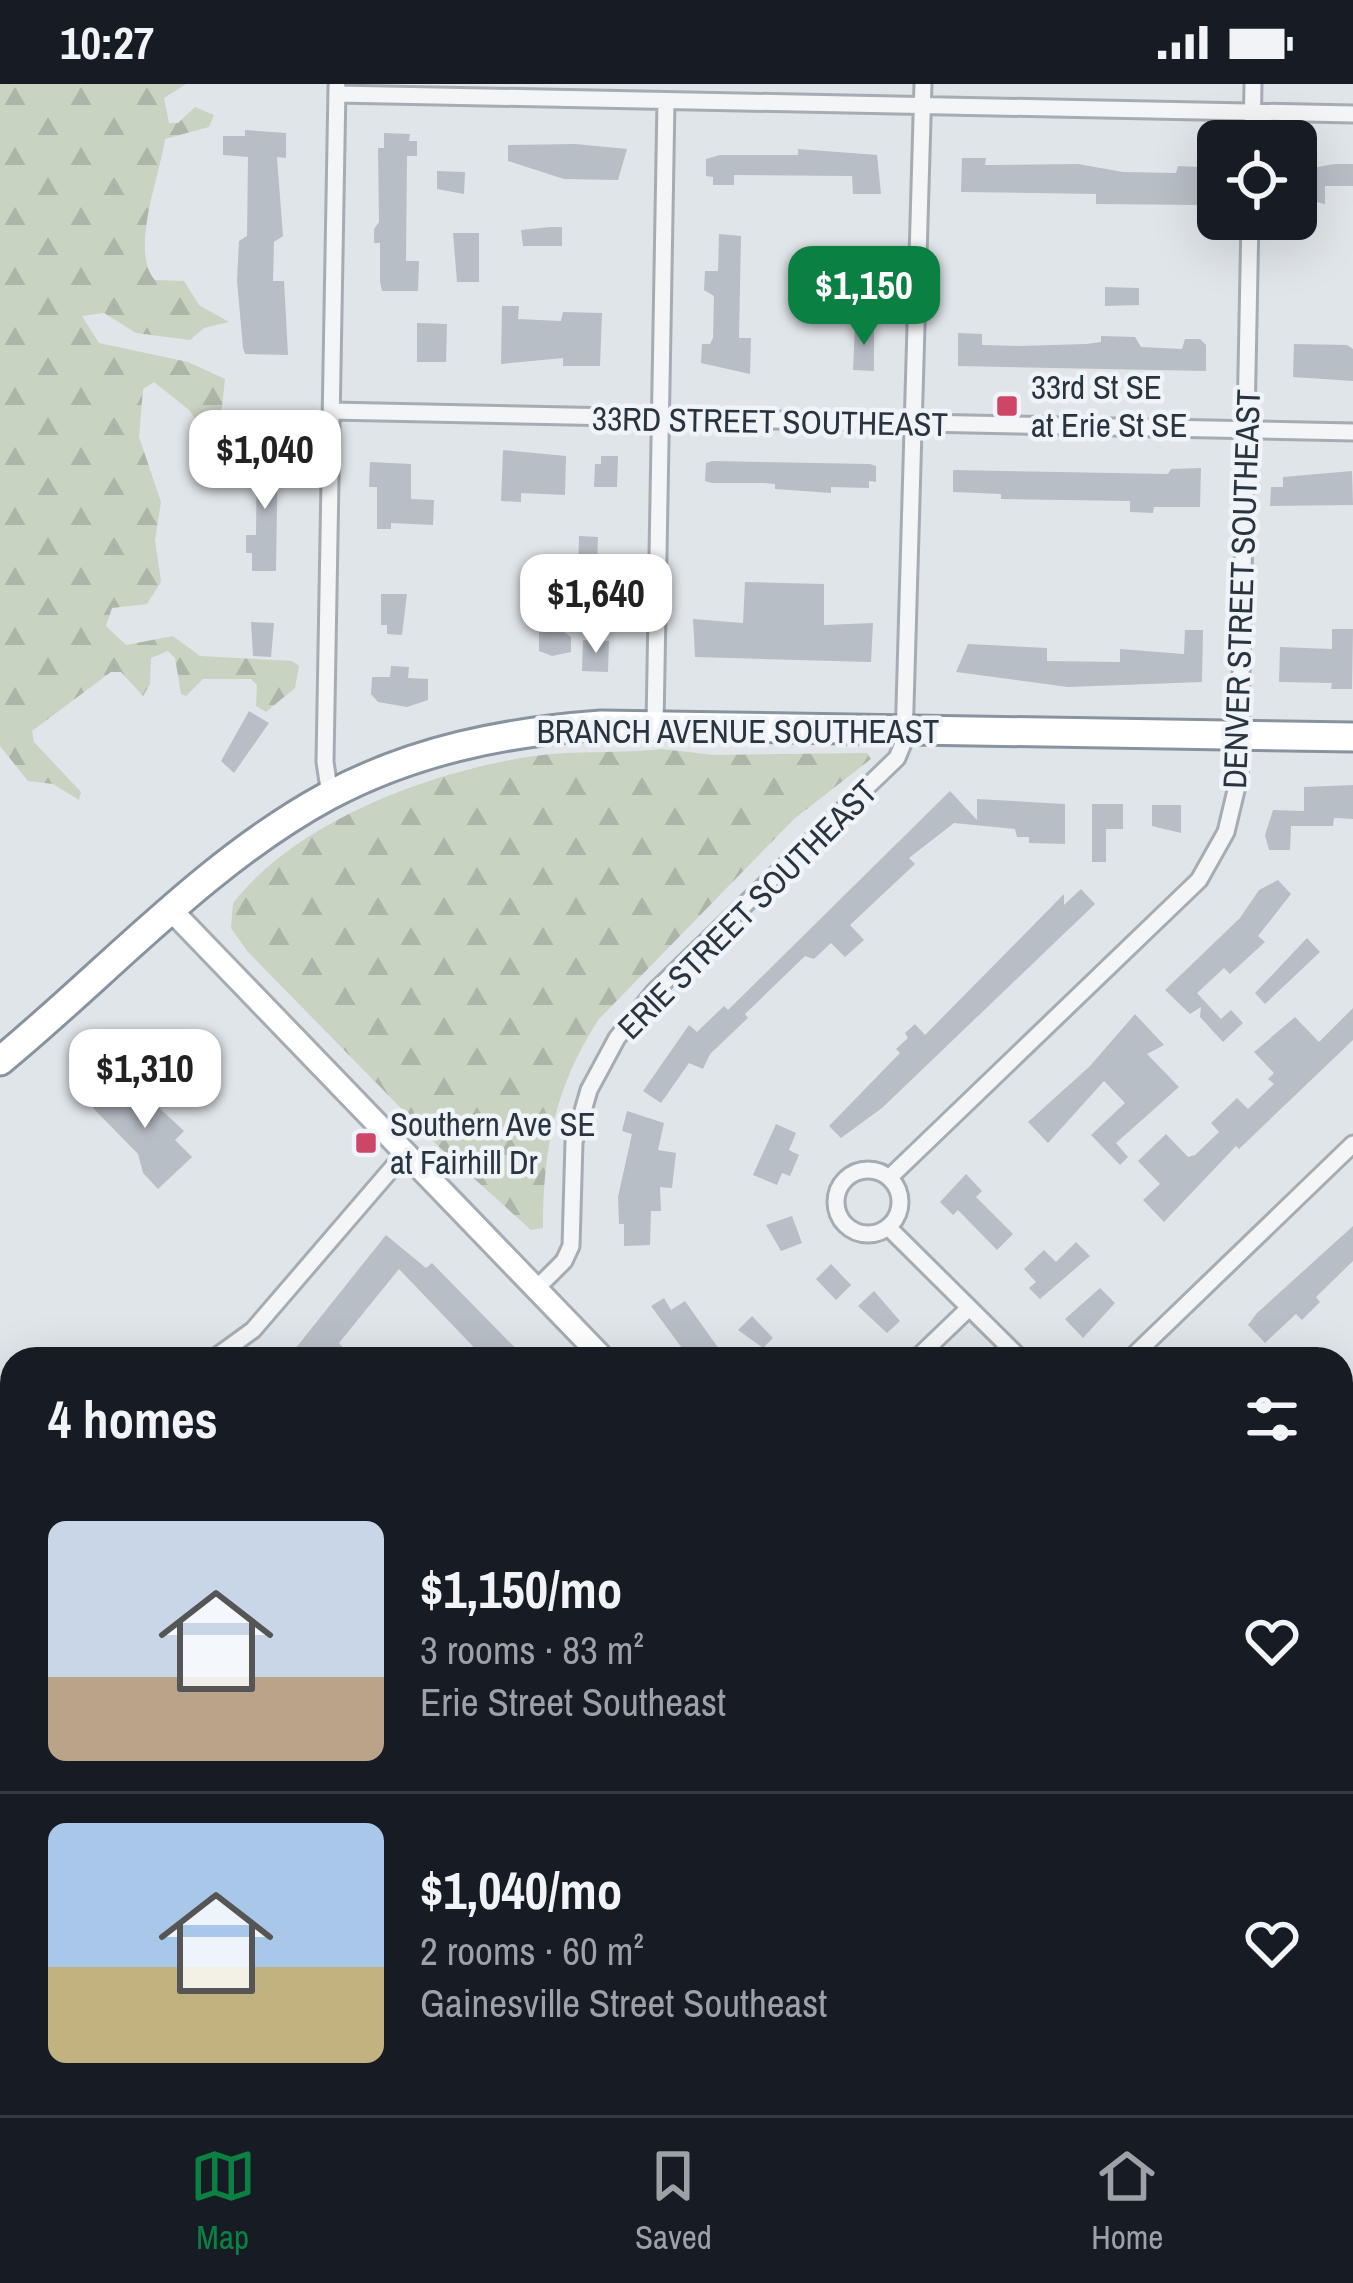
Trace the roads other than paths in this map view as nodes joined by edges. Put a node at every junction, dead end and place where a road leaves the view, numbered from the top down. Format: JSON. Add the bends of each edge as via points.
{"nodes":[{"id":1,"x":922,"y":84,"type":"edge"},
{"id":2,"x":1252,"y":84,"type":"edge"},
{"id":3,"x":337,"y":89,"type":"edge"},
{"id":4,"x":666,"y":100,"type":"junction"},
{"id":5,"x":922,"y":106,"type":"junction"},
{"id":6,"x":1252,"y":112,"type":"junction"},
{"id":7,"x":1353,"y":114,"type":"edge"},
{"id":8,"x":1252,"y":120,"type":"edge"},
{"id":9,"x":1250,"y":240,"type":"edge"},
{"id":10,"x":331,"y":412,"type":"junction"},
{"id":11,"x":661,"y":418,"type":"junction"},
{"id":12,"x":915,"y":424,"type":"junction"},
{"id":13,"x":1246,"y":430,"type":"junction"},
{"id":14,"x":1353,"y":432,"type":"edge"},
{"id":15,"x":656,"y":724,"type":"junction"},
{"id":16,"x":908,"y":729,"type":"junction"},
{"id":17,"x":1240,"y":735,"type":"junction"},
{"id":18,"x":1353,"y":737,"type":"edge"},
{"id":19,"x":330,"y":795,"type":"junction"},
{"id":20,"x":173,"y":912,"type":"junction"},
{"id":21,"x":0,"y":1061,"type":"edge"},
{"id":22,"x":1353,"y":1144,"type":"edge"},
{"id":23,"x":406,"y":1152,"type":"junction"},
{"id":24,"x":889,"y":1178,"type":"junction"},
{"id":25,"x":888,"y":1227,"type":"junction"},
{"id":26,"x":537,"y":1288,"type":"junction"},
{"id":27,"x":969,"y":1308,"type":"junction"},
{"id":28,"x":230,"y":1347,"type":"edge"},
{"id":29,"x":593,"y":1347,"type":"edge"},
{"id":30,"x":928,"y":1347,"type":"edge"},
{"id":31,"x":1009,"y":1347,"type":"edge"},
{"id":32,"x":1142,"y":1347,"type":"edge"}],
"edges":[{"from":1,"to":5,"type":"street"},
{"from":2,"to":6,"type":"street"},
{"from":3,"to":4,"type":"street"},
{"from":3,"to":10,"type":"street"},
{"from":4,"to":5,"type":"street"},
{"from":4,"to":11,"type":"street"},
{"from":5,"to":6,"type":"street"},
{"from":5,"to":12,"type":"street"},
{"from":6,"to":7,"type":"street"},
{"from":6,"to":8,"type":"street"},
{"from":9,"to":13,"type":"street","name":"DENVER STREET SOUTHEAST"},
{"from":10,"to":11,"type":"street","name":"33RD STREET SOUTHEAST"},
{"from":10,"to":19,"type":"street"},
{"from":11,"to":12,"type":"street","name":"33RD STREET SOUTHEAST"},
{"from":11,"to":15,"type":"street"},
{"from":12,"to":13,"type":"street","name":"33RD STREET SOUTHEAST"},
{"from":12,"to":16,"type":"street"},
{"from":13,"to":14,"type":"street","name":"33RD STREET SOUTHEAST"},
{"from":13,"to":17,"type":"street","name":"DENVER STREET SOUTHEAST"},
{"from":15,"to":16,"type":"highway","name":"BRANCH AVENUE SOUTHEAST"},
{"from":15,"to":19,"type":"highway","name":"BRANCH AVENUE SOUTHEAST","via":[[505,734]]},
{"from":16,"to":17,"type":"highway","name":"BRANCH AVENUE SOUTHEAST"},
{"from":16,"to":26,"type":"street","name":"ERIE STREET SOUTHEAST","via":[[897,758],[654,992],[617,1038],[574,1142],[571,1246]]},
{"from":17,"to":18,"type":"highway","name":"BRANCH AVENUE SOUTHEAST"},
{"from":17,"to":24,"type":"street","name":"DENVER STREET SOUTHEAST","via":[[1230,822],[1198,880]]},
{"from":19,"to":20,"type":"highway","name":"BRANCH AVENUE SOUTHEAST"},
{"from":20,"to":21,"type":"highway","name":"BRANCH AVENUE SOUTHEAST"},
{"from":20,"to":23,"type":"main road"},
{"from":22,"to":32,"type":"street"},
{"from":23,"to":26,"type":"main road"},
{"from":23,"to":28,"type":"street"},
{"from":24,"to":25,"type":"street","via":[[899,1208]]},
{"from":24,"to":25,"type":"street","via":[[857,1172],[840,1186],[836,1207],[856,1232]]},
{"from":25,"to":27,"type":"street"},
{"from":26,"to":29,"type":"main road"},
{"from":27,"to":30,"type":"street"},
{"from":27,"to":31,"type":"street"}]}
